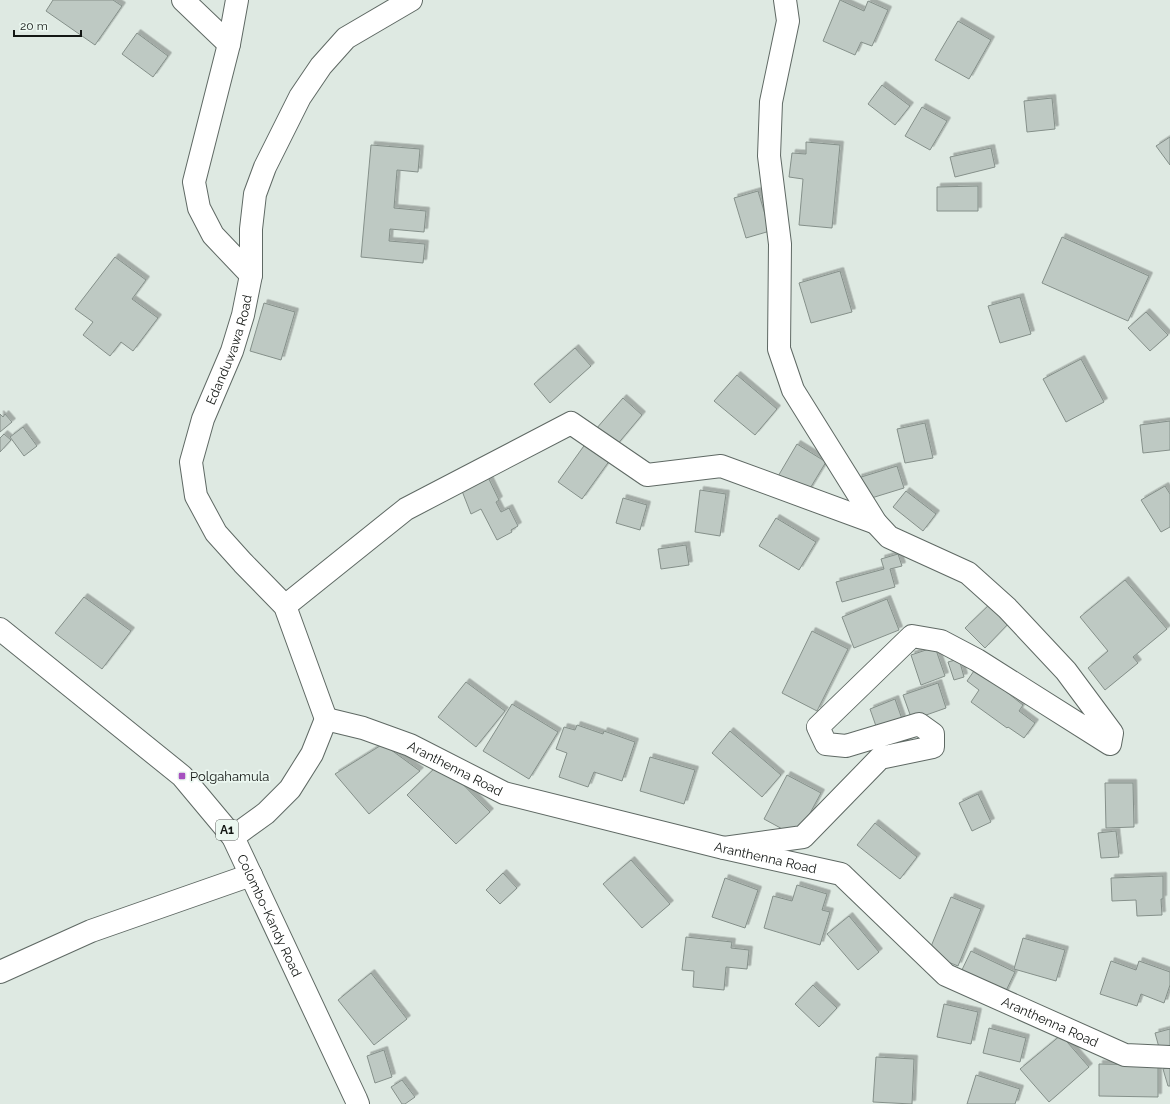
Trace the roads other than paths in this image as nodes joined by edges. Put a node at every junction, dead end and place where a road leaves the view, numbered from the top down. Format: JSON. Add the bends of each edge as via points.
{"nodes":[{"id":1,"x":183,"y":0,"type":"edge"},
{"id":2,"x":237,"y":0,"type":"edge"},
{"id":3,"x":411,"y":0,"type":"edge"},
{"id":4,"x":785,"y":0,"type":"edge"},
{"id":5,"x":229,"y":44,"type":"junction"},
{"id":6,"x":251,"y":275,"type":"junction"},
{"id":7,"x":876,"y":523,"type":"junction"},
{"id":8,"x":285,"y":606,"type":"junction"},
{"id":9,"x":0,"y":629,"type":"edge"},
{"id":10,"x":326,"y":719,"type":"junction"},
{"id":11,"x":233,"y":837,"type":"junction"},
{"id":12,"x":724,"y":848,"type":"junction"},
{"id":13,"x":251,"y":875,"type":"junction"},
{"id":14,"x":0,"y":972,"type":"edge"},
{"id":15,"x":1170,"y":1057,"type":"edge"},
{"id":16,"x":358,"y":1104,"type":"edge"}],
"edges":[{"from":1,"to":5,"type":"main road"},
{"from":2,"to":5,"type":"main road"},
{"from":3,"to":6,"type":"main road","name":"Edanduwawa Road","via":[[346,38],[321,66],[300,97],[265,167],[255,194],[251,229]]},
{"from":4,"to":7,"type":"main road","via":[[788,21],[772,102],[769,156],[780,244],[779,349],[793,390]]},
{"from":5,"to":6,"type":"main road","via":[[194,182],[199,208],[214,235]]},
{"from":6,"to":8,"type":"main road","name":"Edanduwawa Road","via":[[244,315],[203,420],[191,462],[196,496],[216,533]]},
{"from":7,"to":8,"type":"main road","via":[[721,466],[647,475],[571,423],[406,508]]},
{"from":7,"to":12,"type":"main road","via":[[889,538],[968,573],[1008,608],[1066,671],[1112,733],[1110,744],[977,660],[941,641],[912,636],[818,727],[826,744],[846,746],[920,724],[933,734],[933,747],[880,758],[803,837]]},
{"from":8,"to":10,"type":"main road","name":"Edanduwawa Road"},
{"from":9,"to":11,"type":"main road","name":"Colombo-Kandy Road","number":"A1","via":[[182,776]]},
{"from":10,"to":11,"type":"main road","via":[[312,754],[290,789],[266,813]]},
{"from":10,"to":12,"type":"main road","name":"Aranthenna Road","via":[[363,728],[410,745],[504,793]]},
{"from":11,"to":13,"type":"main road","name":"Colombo-Kandy Road","number":"A1"},
{"from":12,"to":15,"type":"main road","name":"Aranthenna Road","via":[[841,874],[946,974],[1125,1055]]},
{"from":13,"to":14,"type":"main road","via":[[91,931]]},
{"from":13,"to":16,"type":"main road","name":"Colombo-Kandy Road","number":"A1"}]}
